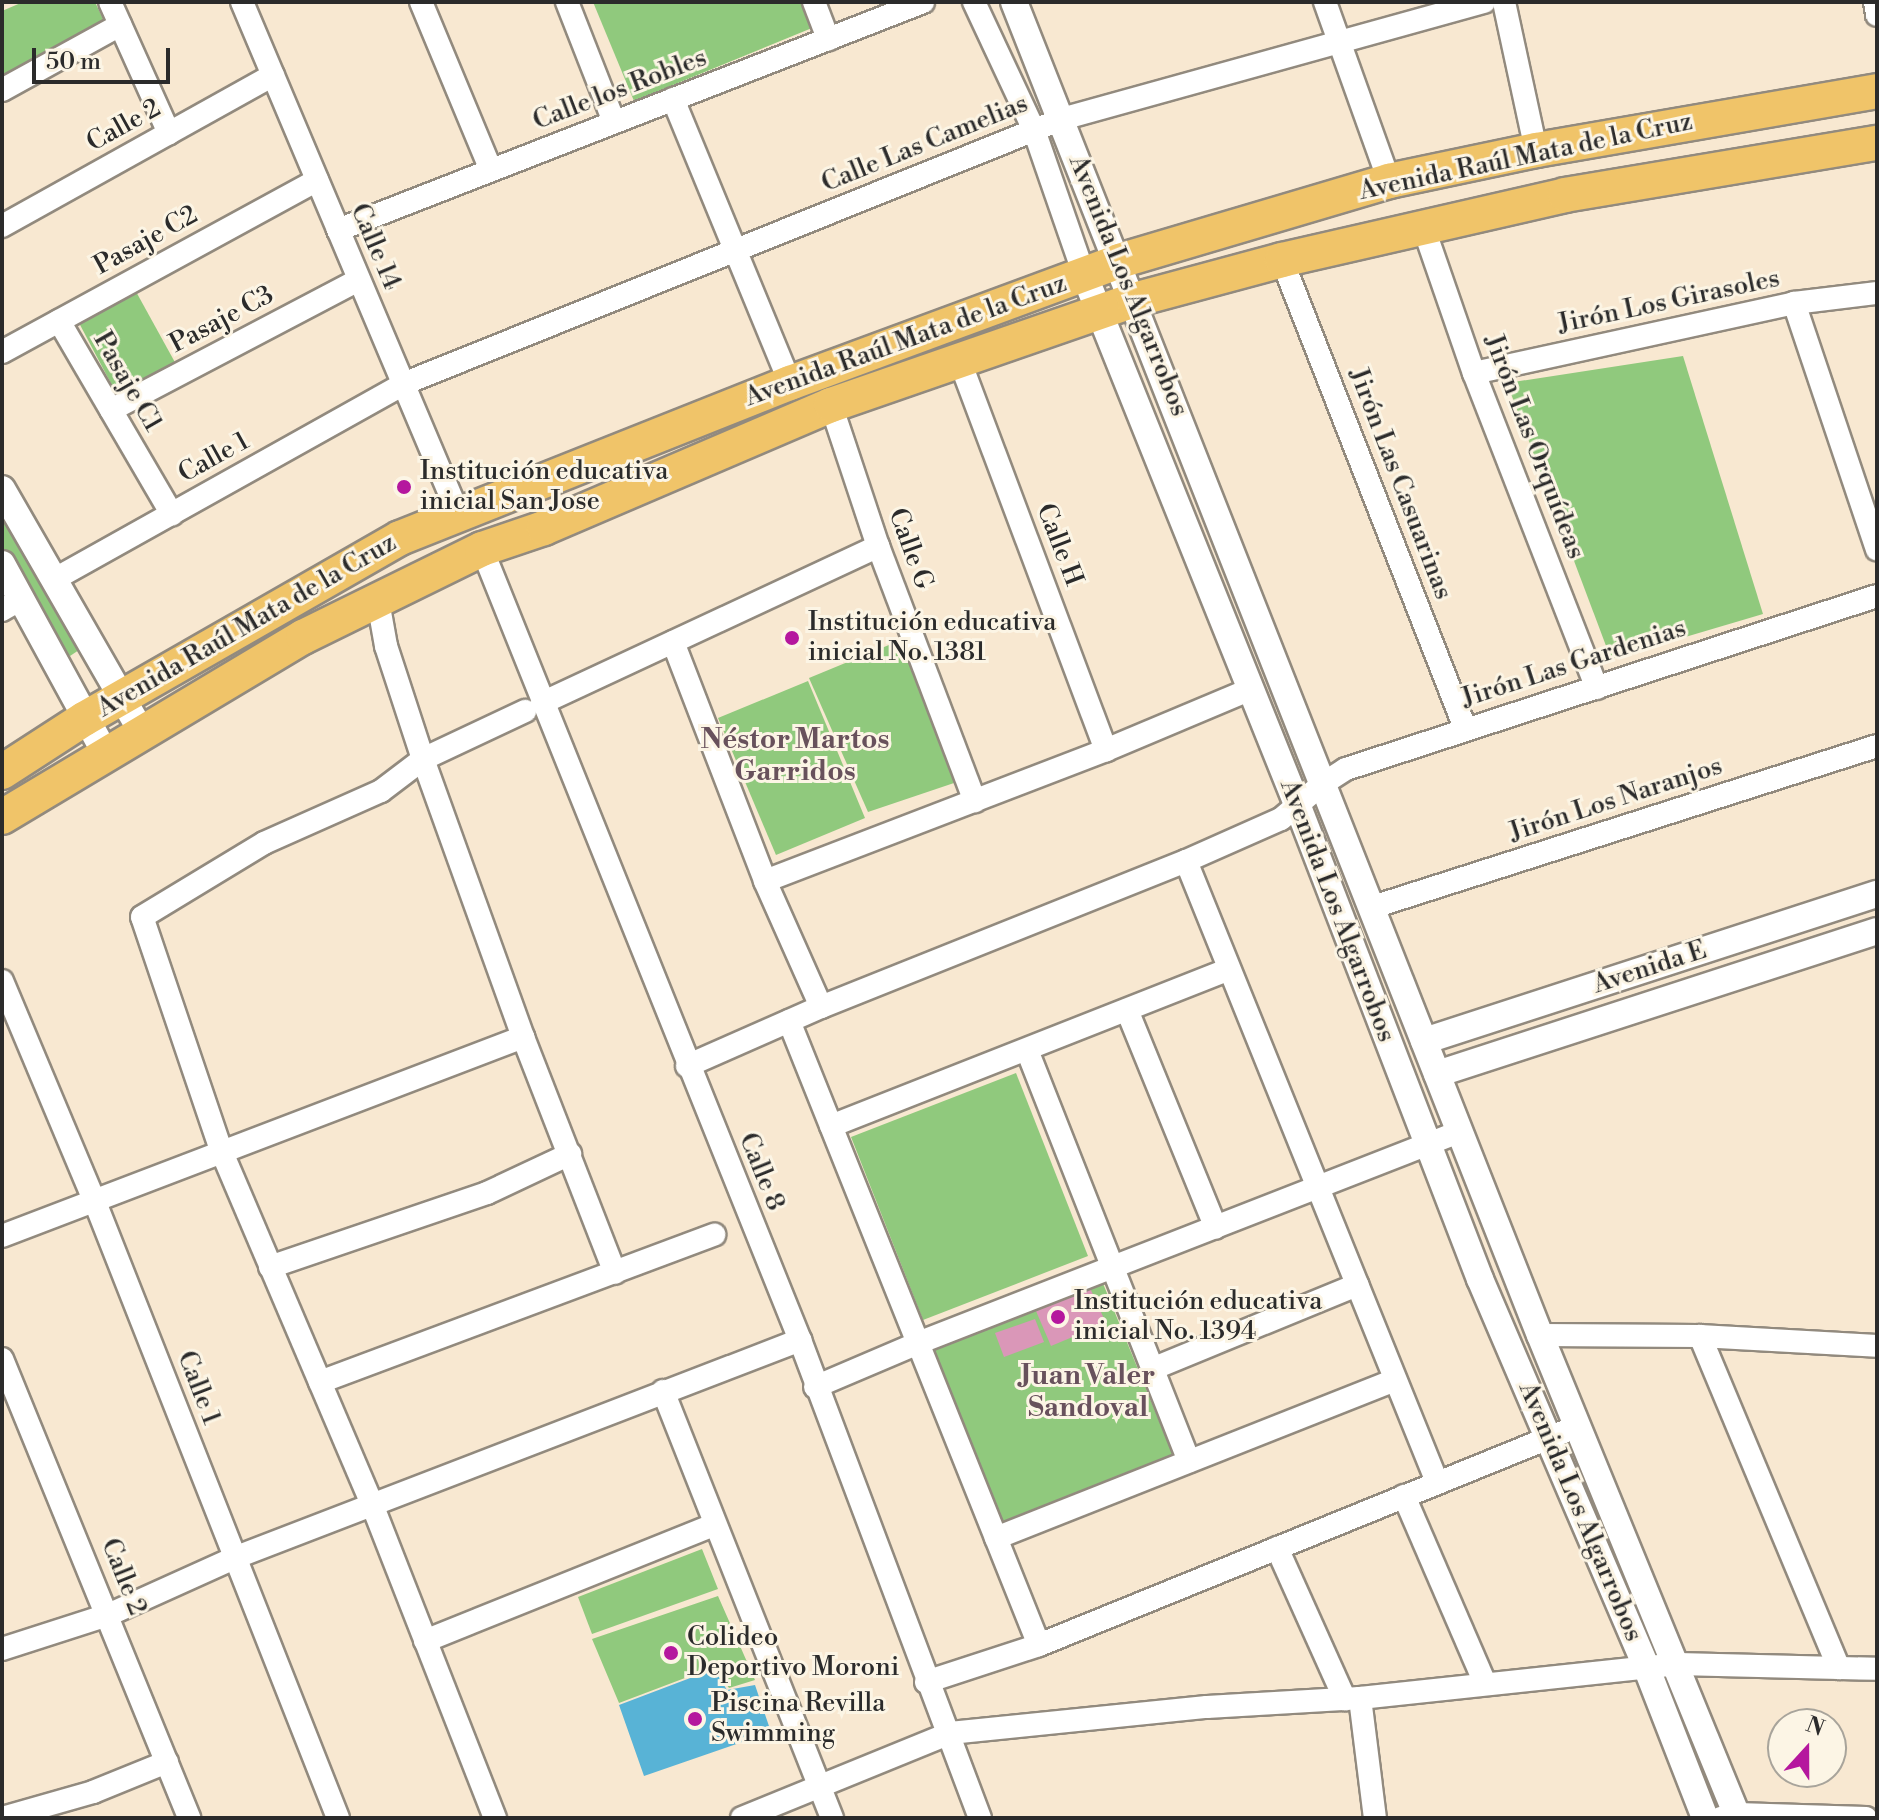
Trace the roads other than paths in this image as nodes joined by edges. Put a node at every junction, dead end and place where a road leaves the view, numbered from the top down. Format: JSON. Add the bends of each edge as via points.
{"nodes":[{"id":1,"x":110,"y":2,"type":"edge"},
{"id":2,"x":242,"y":2,"type":"edge"},
{"id":3,"x":421,"y":2,"type":"edge"},
{"id":4,"x":567,"y":2,"type":"edge"},
{"id":5,"x":814,"y":2,"type":"edge"},
{"id":6,"x":923,"y":2,"type":"edge"},
{"id":7,"x":974,"y":2,"type":"edge"},
{"id":8,"x":1014,"y":2,"type":"edge"},
{"id":9,"x":1325,"y":2,"type":"edge"},
{"id":10,"x":1484,"y":2,"type":"edge"},
{"id":11,"x":1504,"y":2,"type":"edge"},
{"id":12,"x":1875,"y":2,"type":"edge"},
{"id":13,"x":1877,"y":15,"type":"edge"},
{"id":14,"x":120,"y":25,"type":"junction"},
{"id":15,"x":828,"y":39,"type":"junction"},
{"id":16,"x":1340,"y":42,"type":"junction"},
{"id":17,"x":273,"y":75,"type":"junction"},
{"id":18,"x":2,"y":90,"type":"edge"},
{"id":19,"x":1877,"y":91,"type":"edge"},
{"id":20,"x":673,"y":99,"type":"junction"},
{"id":21,"x":1062,"y":119,"type":"junction"},
{"id":22,"x":614,"y":122,"type":"junction"},
{"id":23,"x":1034,"y":130,"type":"junction"},
{"id":24,"x":169,"y":133,"type":"junction"},
{"id":25,"x":1877,"y":143,"type":"edge"},
{"id":26,"x":1536,"y":150,"type":"junction"},
{"id":27,"x":491,"y":170,"type":"junction"},
{"id":28,"x":317,"y":180,"type":"junction"},
{"id":29,"x":1389,"y":181,"type":"junction"},
{"id":30,"x":2,"y":226,"type":"edge"},
{"id":31,"x":1423,"y":226,"type":"junction"},
{"id":32,"x":338,"y":230,"type":"junction"},
{"id":33,"x":735,"y":251,"type":"junction"},
{"id":34,"x":1282,"y":260,"type":"junction"},
{"id":35,"x":1119,"y":261,"type":"junction"},
{"id":36,"x":1084,"y":274,"type":"junction"},
{"id":37,"x":359,"y":280,"type":"junction"},
{"id":38,"x":1877,"y":293,"type":"edge"},
{"id":39,"x":1134,"y":300,"type":"junction"},
{"id":40,"x":1794,"y":303,"type":"junction"},
{"id":41,"x":1100,"y":312,"type":"junction"},
{"id":42,"x":59,"y":321,"type":"junction"},
{"id":43,"x":2,"y":352,"type":"edge"},
{"id":44,"x":959,"y":359,"type":"junction"},
{"id":45,"x":1474,"y":373,"type":"junction"},
{"id":46,"x":790,"y":383,"type":"junction"},
{"id":47,"x":403,"y":384,"type":"junction"},
{"id":48,"x":831,"y":405,"type":"junction"},
{"id":49,"x":111,"y":410,"type":"junction"},
{"id":50,"x":2,"y":489,"type":"edge"},
{"id":51,"x":458,"y":513,"type":"junction"},
{"id":52,"x":172,"y":514,"type":"junction"},
{"id":53,"x":878,"y":546,"type":"junction"},
{"id":54,"x":482,"y":549,"type":"junction"},
{"id":55,"x":1877,"y":549,"type":"edge"},
{"id":56,"x":2,"y":564,"type":"edge"},
{"id":57,"x":53,"y":580,"type":"junction"},
{"id":58,"x":1877,"y":596,"type":"edge"},
{"id":59,"x":378,"y":601,"type":"junction"},
{"id":60,"x":12,"y":605,"type":"edge"},
{"id":61,"x":673,"y":642,"type":"junction"},
{"id":62,"x":1597,"y":688,"type":"junction"},
{"id":63,"x":1251,"y":689,"type":"junction"},
{"id":64,"x":122,"y":698,"type":"junction"},
{"id":65,"x":534,"y":707,"type":"junction"},
{"id":66,"x":84,"y":719,"type":"junction"},
{"id":67,"x":1465,"y":728,"type":"junction"},
{"id":68,"x":142,"y":732,"type":"junction"},
{"id":69,"x":1877,"y":746,"type":"edge"},
{"id":70,"x":1106,"y":750,"type":"junction"},
{"id":71,"x":105,"y":753,"type":"junction"},
{"id":72,"x":423,"y":759,"type":"junction"},
{"id":73,"x":2,"y":772,"type":"edge"},
{"id":74,"x":1321,"y":785,"type":"junction"},
{"id":75,"x":975,"y":801,"type":"junction"},
{"id":76,"x":1297,"y":804,"type":"junction"},
{"id":77,"x":2,"y":817,"type":"edge"},
{"id":78,"x":1186,"y":861,"type":"junction"},
{"id":79,"x":765,"y":881,"type":"junction"},
{"id":80,"x":1877,"y":894,"type":"edge"},
{"id":81,"x":1373,"y":907,"type":"junction"},
{"id":82,"x":1877,"y":931,"type":"edge"},
{"id":83,"x":1228,"y":970,"type":"junction"},
{"id":84,"x":2,"y":981,"type":"edge"},
{"id":85,"x":821,"y":1007,"type":"junction"},
{"id":86,"x":1127,"y":1010,"type":"junction"},
{"id":87,"x":789,"y":1021,"type":"junction"},
{"id":88,"x":523,"y":1037,"type":"junction"},
{"id":89,"x":1424,"y":1041,"type":"junction"},
{"id":90,"x":1027,"y":1050,"type":"junction"},
{"id":91,"x":687,"y":1066,"type":"junction"},
{"id":92,"x":1437,"y":1074,"type":"junction"},
{"id":93,"x":831,"y":1126,"type":"junction"},
{"id":94,"x":1459,"y":1132,"type":"junction"},
{"id":95,"x":1427,"y":1143,"type":"junction"},
{"id":96,"x":222,"y":1153,"type":"junction"},
{"id":97,"x":570,"y":1154,"type":"junction"},
{"id":98,"x":1316,"y":1188,"type":"junction"},
{"id":99,"x":95,"y":1202,"type":"junction"},
{"id":100,"x":1216,"y":1228,"type":"junction"},
{"id":101,"x":714,"y":1235,"type":"dead end"},
{"id":102,"x":2,"y":1236,"type":"edge"},
{"id":103,"x":270,"y":1267,"type":"junction"},
{"id":104,"x":1111,"y":1267,"type":"junction"},
{"id":105,"x":615,"y":1273,"type":"junction"},
{"id":106,"x":1357,"y":1285,"type":"junction"},
{"id":107,"x":1540,"y":1335,"type":"junction"},
{"id":108,"x":1700,"y":1336,"type":"junction"},
{"id":109,"x":800,"y":1340,"type":"junction"},
{"id":110,"x":918,"y":1343,"type":"junction"},
{"id":111,"x":1877,"y":1346,"type":"edge"},
{"id":112,"x":2,"y":1359,"type":"edge"},
{"id":113,"x":1152,"y":1369,"type":"junction"},
{"id":114,"x":1395,"y":1380,"type":"junction"},
{"id":115,"x":320,"y":1382,"type":"junction"},
{"id":116,"x":815,"y":1387,"type":"junction"},
{"id":117,"x":663,"y":1391,"type":"junction"},
{"id":118,"x":1578,"y":1426,"type":"junction"},
{"id":119,"x":1548,"y":1437,"type":"junction"},
{"id":120,"x":1189,"y":1461,"type":"junction"},
{"id":121,"x":1437,"y":1482,"type":"junction"},
{"id":122,"x":1404,"y":1496,"type":"junction"},
{"id":123,"x":372,"y":1504,"type":"junction"},
{"id":124,"x":714,"y":1525,"type":"junction"},
{"id":125,"x":996,"y":1538,"type":"junction"},
{"id":126,"x":1277,"y":1548,"type":"junction"},
{"id":127,"x":234,"y":1558,"type":"junction"},
{"id":128,"x":108,"y":1615,"type":"junction"},
{"id":129,"x":425,"y":1641,"type":"junction"},
{"id":130,"x":1039,"y":1645,"type":"junction"},
{"id":131,"x":2,"y":1649,"type":"edge"},
{"id":132,"x":1678,"y":1664,"type":"junction"},
{"id":133,"x":1839,"y":1668,"type":"junction"},
{"id":134,"x":1647,"y":1669,"type":"junction"},
{"id":135,"x":1877,"y":1669,"type":"edge"},
{"id":136,"x":926,"y":1682,"type":"junction"},
{"id":137,"x":1485,"y":1683,"type":"junction"},
{"id":138,"x":1353,"y":1698,"type":"junction"},
{"id":139,"x":950,"y":1733,"type":"junction"},
{"id":140,"x":167,"y":1762,"type":"junction"},
{"id":141,"x":819,"y":1788,"type":"junction"},
{"id":142,"x":1732,"y":1817,"type":"edge"},
{"id":143,"x":2,"y":1818,"type":"edge"},
{"id":144,"x":189,"y":1818,"type":"edge"},
{"id":145,"x":338,"y":1818,"type":"edge"},
{"id":146,"x":495,"y":1818,"type":"edge"},
{"id":147,"x":742,"y":1818,"type":"edge"},
{"id":148,"x":832,"y":1818,"type":"edge"},
{"id":149,"x":980,"y":1818,"type":"edge"},
{"id":150,"x":1375,"y":1818,"type":"edge"},
{"id":151,"x":1705,"y":1818,"type":"edge"},
{"id":152,"x":1866,"y":1818,"type":"edge"}],
"edges":[{"from":1,"to":14,"type":"street"},
{"from":2,"to":17,"type":"street","name":"Calle 14"},
{"from":3,"to":27,"type":"street"},
{"from":4,"to":22,"type":"street"},
{"from":5,"to":15,"type":"street"},
{"from":6,"to":15,"type":"street","name":"Calle los Robles"},
{"from":7,"to":23,"type":"street","name":"Avenida Los Algarrobos"},
{"from":8,"to":21,"type":"street","name":"Avenida Los Algarrobos"},
{"from":9,"to":16,"type":"street"},
{"from":10,"to":16,"type":"street","name":"Calle Las Camelias"},
{"from":11,"to":26,"type":"street"},
{"from":12,"to":13,"type":"street"},
{"from":14,"to":18,"type":"street"},
{"from":14,"to":24,"type":"street"},
{"from":15,"to":20,"type":"street","name":"Calle los Robles"},
{"from":16,"to":21,"type":"street","name":"Calle Las Camelias"},
{"from":16,"to":29,"type":"street"},
{"from":17,"to":24,"type":"street","name":"Calle 2"},
{"from":17,"to":28,"type":"street","name":"Calle 14"},
{"from":19,"to":26,"type":"main road","name":"Avenida Raúl Mata de la Cruz"},
{"from":20,"to":22,"type":"street","name":"Calle los Robles"},
{"from":20,"to":33,"type":"street"},
{"from":21,"to":23,"type":"street","name":"Calle Las Camelias"},
{"from":21,"to":35,"type":"street","name":"Avenida Los Algarrobos"},
{"from":22,"to":27,"type":"street","name":"Calle los Robles"},
{"from":23,"to":33,"type":"street","name":"Calle Las Camelias"},
{"from":23,"to":36,"type":"street","name":"Avenida Los Algarrobos"},
{"from":24,"to":30,"type":"street","name":"Calle 2"},
{"from":25,"to":31,"type":"main road","name":"Avenida Raúl Mata de la Cruz","via":[[1565,195]]},
{"from":26,"to":29,"type":"main road","name":"Avenida Raúl Mata de la Cruz"},
{"from":27,"to":32,"type":"street","name":"Calle los Robles"},
{"from":28,"to":32,"type":"street","name":"Calle 14"},
{"from":28,"to":42,"type":"street","name":"Pasaje C2"},
{"from":29,"to":35,"type":"main road","name":"Avenida Raúl Mata de la Cruz"},
{"from":31,"to":34,"type":"main road","name":"Avenida Raúl Mata de la Cruz"},
{"from":31,"to":45,"type":"street","name":"Jirón Las Orquídeas"},
{"from":32,"to":37,"type":"street","name":"Calle 14"},
{"from":33,"to":46,"type":"street"},
{"from":33,"to":47,"type":"street","name":"Calle Las Camelias"},
{"from":34,"to":39,"type":"main road","name":"Avenida Raúl Mata de la Cruz"},
{"from":34,"to":67,"type":"street","name":"Jirón Las Casuarinas"},
{"from":35,"to":36,"type":"main road","name":"Avenida Raúl Mata de la Cruz"},
{"from":35,"to":39,"type":"street","name":"Avenida Los Algarrobos"},
{"from":36,"to":41,"type":"street","name":"Avenida Los Algarrobos"},
{"from":36,"to":46,"type":"main road","name":"Avenida Raúl Mata de la Cruz"},
{"from":37,"to":47,"type":"street","name":"Calle 14"},
{"from":37,"to":49,"type":"street","name":"Pasaje C3"},
{"from":38,"to":40,"type":"street","name":"Jirón Los Girasoles"},
{"from":39,"to":41,"type":"main road","name":"Avenida Raúl Mata de la Cruz"},
{"from":39,"to":74,"type":"street","name":"Avenida Los Algarrobos"},
{"from":40,"to":45,"type":"street","name":"Jirón Los Girasoles"},
{"from":40,"to":55,"type":"street"},
{"from":41,"to":44,"type":"main road","name":"Avenida Raúl Mata de la Cruz"},
{"from":41,"to":63,"type":"street","name":"Avenida Los Algarrobos"},
{"from":42,"to":43,"type":"street","name":"Pasaje C2"},
{"from":42,"to":49,"type":"street","name":"Pasaje C1"},
{"from":44,"to":48,"type":"main road","name":"Avenida Raúl Mata de la Cruz"},
{"from":44,"to":70,"type":"street","name":"Calle H"},
{"from":45,"to":62,"type":"street","name":"Jirón Las Orquídeas"},
{"from":46,"to":51,"type":"main road","name":"Avenida Raúl Mata de la Cruz"},
{"from":47,"to":51,"type":"street","name":"Calle 14"},
{"from":47,"to":52,"type":"street","name":"Calle 1"},
{"from":48,"to":53,"type":"street","name":"Calle G"},
{"from":48,"to":54,"type":"main road","name":"Avenida Raúl Mata de la Cruz","via":[[544,528]]},
{"from":49,"to":52,"type":"street","name":"Pasaje C1"},
{"from":50,"to":57,"type":"street"},
{"from":51,"to":64,"type":"main road","name":"Avenida Raúl Mata de la Cruz","via":[[400,538]]},
{"from":52,"to":57,"type":"street","name":"Calle 1"},
{"from":53,"to":61,"type":"street"},
{"from":53,"to":75,"type":"street","name":"Calle G"},
{"from":54,"to":59,"type":"main road","name":"Avenida Raúl Mata de la Cruz"},
{"from":54,"to":65,"type":"street","name":"Calle 8"},
{"from":56,"to":60,"type":"street"},
{"from":57,"to":64,"type":"street"},
{"from":58,"to":62,"type":"street","name":"Jirón Las Gardenias"},
{"from":59,"to":68,"type":"main road","name":"Avenida Raúl Mata de la Cruz","via":[[303,637]]},
{"from":59,"to":72,"type":"street","via":[[386,646]]},
{"from":60,"to":66,"type":"street"},
{"from":61,"to":65,"type":"street"},
{"from":61,"to":79,"type":"street"},
{"from":62,"to":67,"type":"street","name":"Jirón Las Gardenias"},
{"from":63,"to":70,"type":"street"},
{"from":63,"to":76,"type":"street","name":"Avenida Los Algarrobos"},
{"from":64,"to":66,"type":"main road","name":"Avenida Raúl Mata de la Cruz"},
{"from":64,"to":68,"type":"street"},
{"from":65,"to":72,"type":"street"},
{"from":65,"to":91,"type":"street","name":"Calle 8"},
{"from":66,"to":71,"type":"street"},
{"from":66,"to":73,"type":"main road","name":"Avenida Raúl Mata de la Cruz"},
{"from":67,"to":74,"type":"street","name":"Jirón Las Gardenias","via":[[1346,769]]},
{"from":68,"to":71,"type":"main road","name":"Avenida Raúl Mata de la Cruz"},
{"from":69,"to":81,"type":"street","name":"Jirón Los Naranjos"},
{"from":70,"to":75,"type":"street"},
{"from":71,"to":77,"type":"main road","name":"Avenida Raúl Mata de la Cruz"},
{"from":72,"to":88,"type":"street"},
{"from":72,"to":96,"type":"street","via":[[381,791],[264,843],[142,917]]},
{"from":74,"to":76,"type":"street","name":"Jirón Las Gardenias"},
{"from":74,"to":81,"type":"street","name":"Avenida Los Algarrobos"},
{"from":75,"to":79,"type":"street"},
{"from":76,"to":78,"type":"street","name":"Jirón Las Gardenias","via":[[1281,819]]},
{"from":76,"to":95,"type":"street","name":"Avenida Los Algarrobos"},
{"from":78,"to":83,"type":"street"},
{"from":78,"to":85,"type":"street","name":"Jirón Las Gardenias"},
{"from":79,"to":85,"type":"street"},
{"from":80,"to":89,"type":"street","name":"Avenida E"},
{"from":81,"to":89,"type":"street","name":"Avenida Los Algarrobos"},
{"from":82,"to":92,"type":"street","name":"Avenida E"},
{"from":83,"to":86,"type":"street"},
{"from":83,"to":98,"type":"street"},
{"from":84,"to":99,"type":"street","name":"Calle 1"},
{"from":85,"to":87,"type":"street","name":"Jirón Las Gardenias"},
{"from":86,"to":90,"type":"street"},
{"from":86,"to":100,"type":"street"},
{"from":87,"to":91,"type":"street","name":"Jirón Las Gardenias"},
{"from":87,"to":93,"type":"street"},
{"from":88,"to":96,"type":"street"},
{"from":88,"to":97,"type":"street"},
{"from":89,"to":92,"type":"street","name":"Avenida Los Algarrobos"},
{"from":90,"to":93,"type":"street"},
{"from":90,"to":104,"type":"street"},
{"from":91,"to":109,"type":"street","name":"Calle 8"},
{"from":92,"to":94,"type":"street","name":"Avenida Los Algarrobos"},
{"from":93,"to":110,"type":"street"},
{"from":94,"to":95,"type":"street"},
{"from":94,"to":107,"type":"street","name":"Avenida Los Algarrobos"},
{"from":95,"to":98,"type":"street"},
{"from":95,"to":119,"type":"street","name":"Avenida Los Algarrobos"},
{"from":96,"to":99,"type":"street"},
{"from":96,"to":103,"type":"street"},
{"from":97,"to":103,"type":"street","via":[[487,1193]]},
{"from":97,"to":105,"type":"street"},
{"from":98,"to":100,"type":"street"},
{"from":98,"to":106,"type":"street"},
{"from":99,"to":102,"type":"street"},
{"from":99,"to":127,"type":"street","name":"Calle 1"},
{"from":100,"to":104,"type":"street"},
{"from":101,"to":105,"type":"street"},
{"from":103,"to":115,"type":"street"},
{"from":104,"to":110,"type":"street"},
{"from":104,"to":113,"type":"street"},
{"from":105,"to":115,"type":"street"},
{"from":106,"to":113,"type":"street"},
{"from":106,"to":114,"type":"street"},
{"from":107,"to":108,"type":"street"},
{"from":107,"to":118,"type":"street","name":"Avenida Los Algarrobos"},
{"from":108,"to":111,"type":"street"},
{"from":108,"to":133,"type":"street"},
{"from":109,"to":116,"type":"street","name":"Calle 8"},
{"from":109,"to":117,"type":"street"},
{"from":110,"to":116,"type":"street"},
{"from":110,"to":125,"type":"street"},
{"from":112,"to":128,"type":"street","name":"Calle 2"},
{"from":113,"to":120,"type":"street"},
{"from":114,"to":120,"type":"street"},
{"from":114,"to":121,"type":"street"},
{"from":115,"to":123,"type":"street"},
{"from":116,"to":136,"type":"street","name":"Calle 8"},
{"from":117,"to":123,"type":"street"},
{"from":117,"to":124,"type":"street"},
{"from":118,"to":119,"type":"street"},
{"from":118,"to":132,"type":"street","name":"Avenida Los Algarrobos"},
{"from":119,"to":121,"type":"street"},
{"from":119,"to":134,"type":"street","name":"Avenida Los Algarrobos"},
{"from":120,"to":125,"type":"street"},
{"from":121,"to":122,"type":"street"},
{"from":122,"to":126,"type":"street"},
{"from":122,"to":137,"type":"street"},
{"from":123,"to":127,"type":"street"},
{"from":123,"to":129,"type":"street"},
{"from":124,"to":129,"type":"street"},
{"from":124,"to":141,"type":"street"},
{"from":125,"to":130,"type":"street"},
{"from":126,"to":130,"type":"street"},
{"from":126,"to":138,"type":"street"},
{"from":127,"to":128,"type":"street"},
{"from":127,"to":145,"type":"street","name":"Calle 1"},
{"from":128,"to":131,"type":"street"},
{"from":128,"to":140,"type":"street","name":"Calle 2"},
{"from":129,"to":146,"type":"street"},
{"from":130,"to":136,"type":"street"},
{"from":132,"to":133,"type":"street"},
{"from":132,"to":134,"type":"street"},
{"from":132,"to":142,"type":"street","name":"Avenida Los Algarrobos"},
{"from":133,"to":135,"type":"street"},
{"from":134,"to":137,"type":"street"},
{"from":134,"to":151,"type":"street","name":"Avenida Los Algarrobos"},
{"from":136,"to":139,"type":"street","name":"Calle 8"},
{"from":137,"to":138,"type":"street"},
{"from":138,"to":139,"type":"street"},
{"from":138,"to":150,"type":"street"},
{"from":139,"to":141,"type":"street"},
{"from":139,"to":149,"type":"street","name":"Calle 8"},
{"from":140,"to":143,"type":"street","via":[[93,1792]]},
{"from":140,"to":144,"type":"street","name":"Calle 2"},
{"from":141,"to":147,"type":"street"},
{"from":141,"to":148,"type":"street"},
{"from":142,"to":152,"type":"street"}]}
